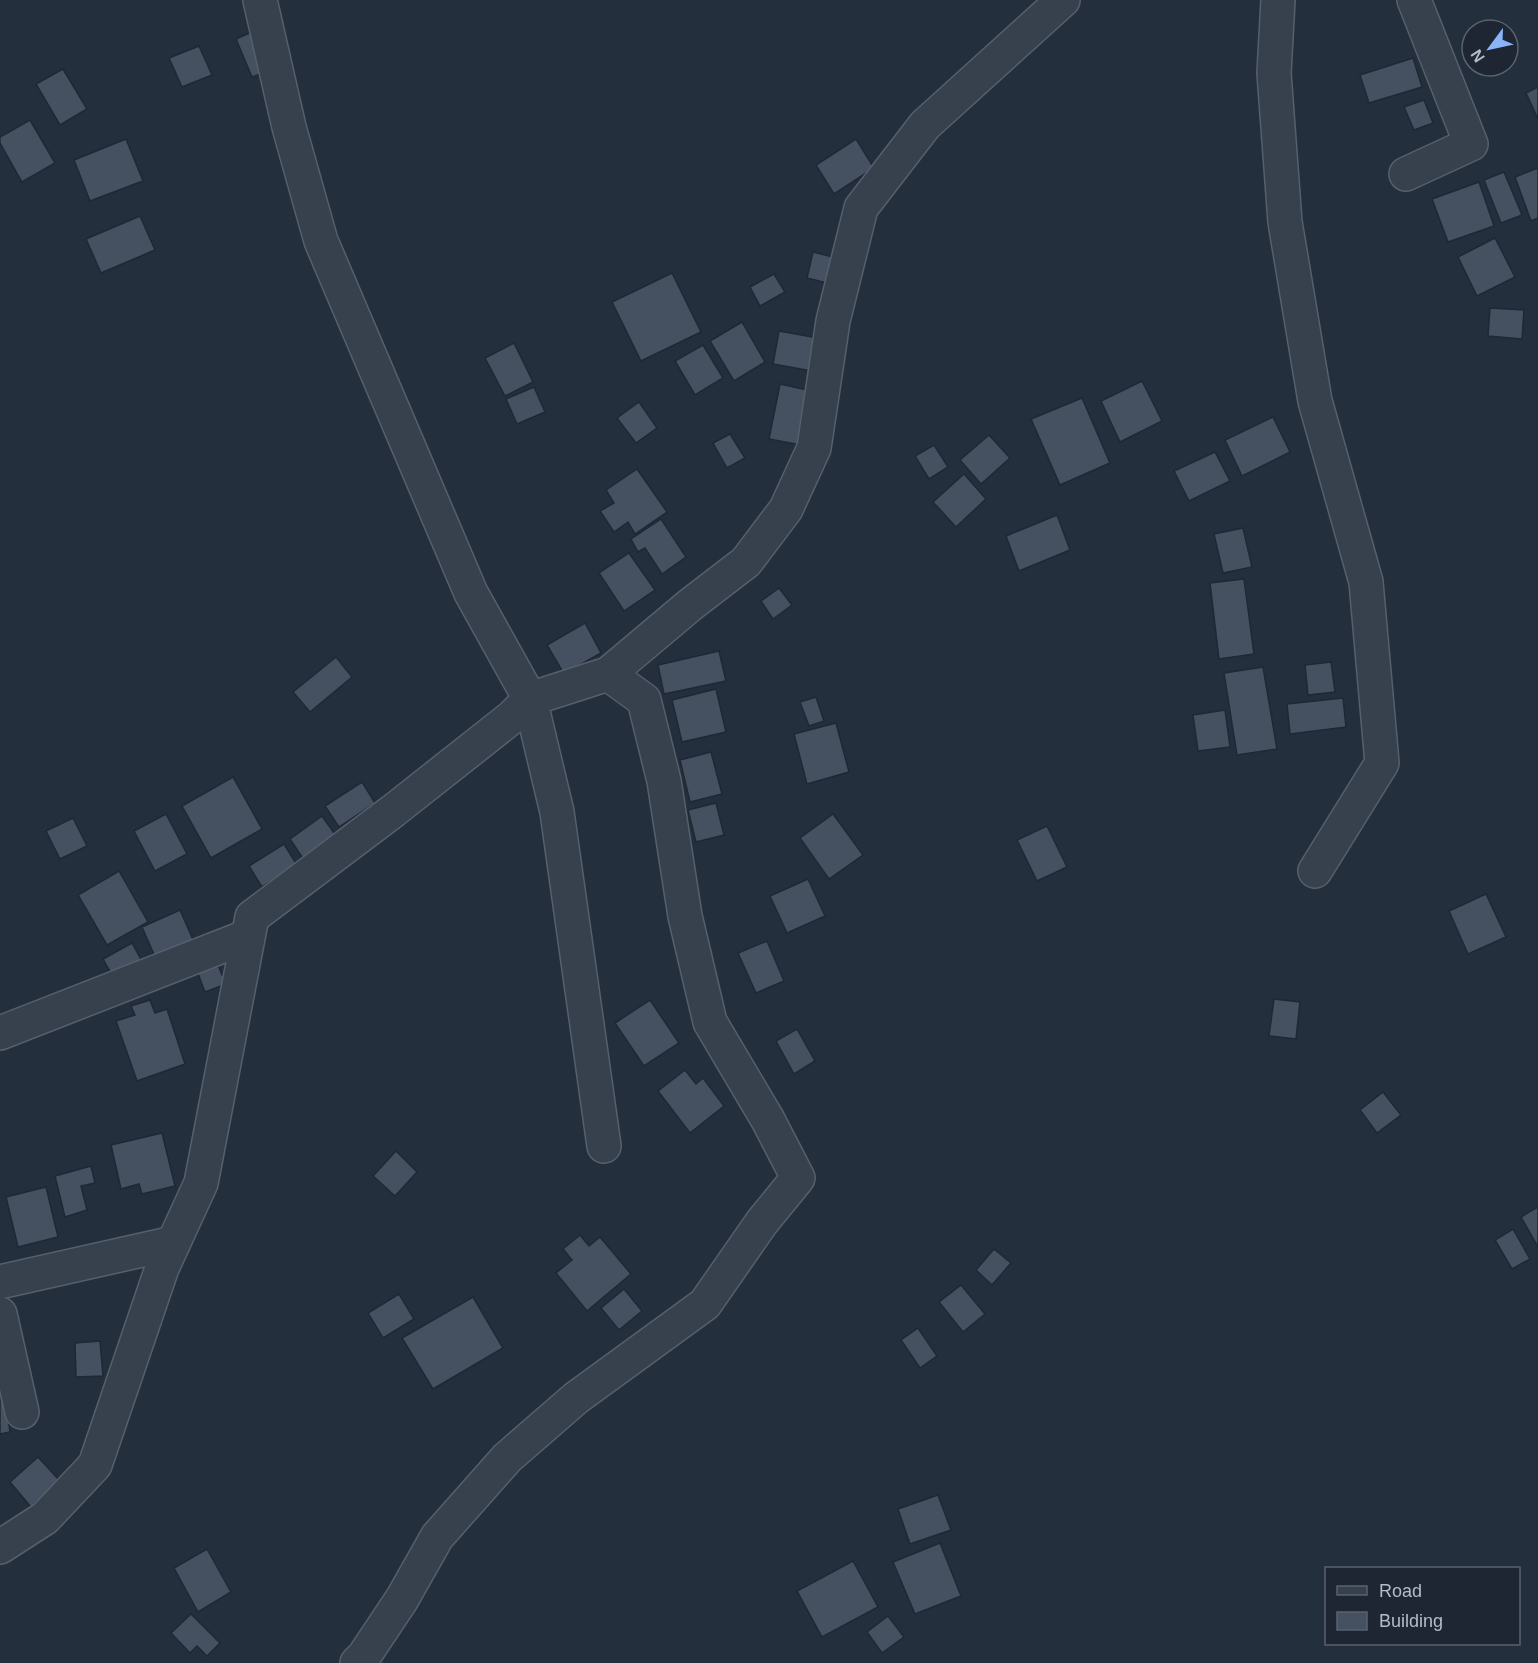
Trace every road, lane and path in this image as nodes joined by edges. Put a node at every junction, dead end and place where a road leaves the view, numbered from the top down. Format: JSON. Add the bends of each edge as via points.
{"nodes":[{"id":1,"x":260,"y":0,"type":"edge"},
{"id":2,"x":1063,"y":0,"type":"edge"},
{"id":3,"x":1278,"y":0,"type":"edge"},
{"id":4,"x":1414,"y":0,"type":"edge"},
{"id":5,"x":1406,"y":174,"type":"dead end"},
{"id":6,"x":608,"y":674,"type":"junction"},
{"id":7,"x":530,"y":699,"type":"junction"},
{"id":8,"x":1315,"y":871,"type":"dead end"},
{"id":9,"x":248,"y":936,"type":"junction"},
{"id":10,"x":0,"y":1033,"type":"edge"},
{"id":11,"x":604,"y":1146,"type":"dead end"},
{"id":12,"x":173,"y":1243,"type":"junction"},
{"id":13,"x":0,"y":1282,"type":"edge"},
{"id":14,"x":0,"y":1314,"type":"edge"},
{"id":15,"x":22,"y":1412,"type":"dead end"},
{"id":16,"x":0,"y":1546,"type":"edge"},
{"id":17,"x":357,"y":1663,"type":"edge"}],
"edges":[{"from":1,"to":7,"type":"street","via":[[289,127],[321,241],[471,593]]},
{"from":2,"to":6,"type":"street","via":[[925,125],[861,208],[833,321],[814,448],[786,509],[746,562]]},
{"from":3,"to":8,"type":"street","via":[[1274,73],[1285,222],[1315,401],[1366,582],[1382,764]]},
{"from":4,"to":5,"type":"street","via":[[1470,144]]},
{"from":6,"to":7,"type":"street"},
{"from":6,"to":17,"type":"street","via":[[645,700],[664,781],[685,916],[710,1022],[798,1178],[705,1304],[576,1398],[507,1458],[437,1537],[402,1599]]},
{"from":7,"to":9,"type":"street","via":[[393,812],[252,917]]},
{"from":7,"to":11,"type":"street","via":[[557,812]]},
{"from":9,"to":10,"type":"street"},
{"from":9,"to":12,"type":"street","via":[[201,1183]]},
{"from":12,"to":13,"type":"street"},
{"from":12,"to":16,"type":"street","via":[[95,1465],[45,1518]]},
{"from":14,"to":15,"type":"street"}]}
